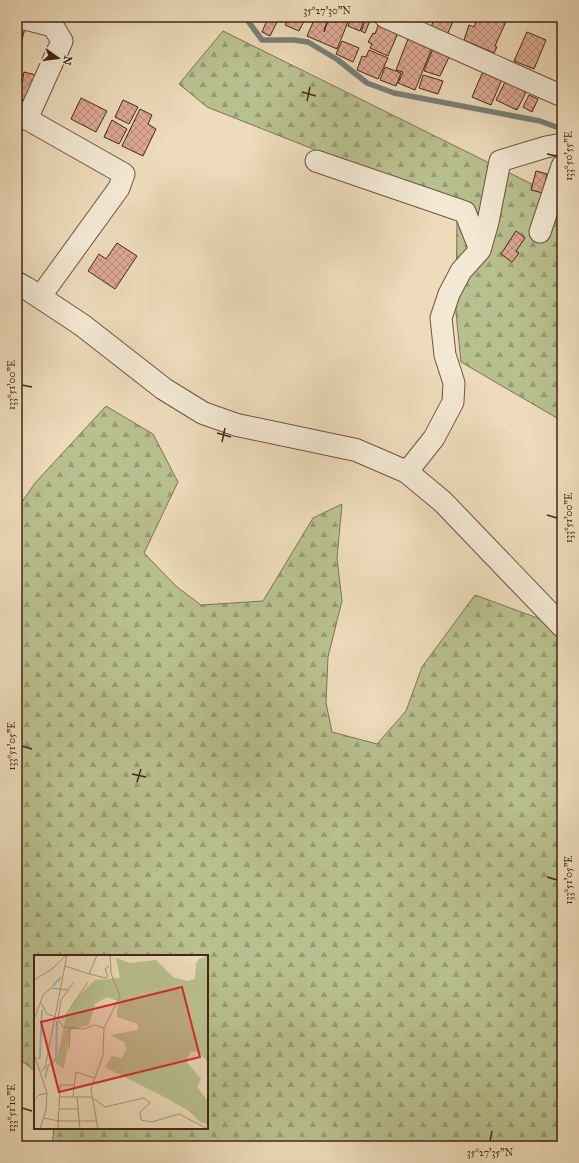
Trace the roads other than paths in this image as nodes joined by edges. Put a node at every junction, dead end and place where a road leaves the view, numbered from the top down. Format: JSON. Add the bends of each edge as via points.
{"nodes":[{"id":1,"x":17,"y":17,"type":"edge"},
{"id":2,"x":385,"y":17,"type":"edge"},
{"id":3,"x":562,"y":96,"type":"edge"},
{"id":4,"x":22,"y":119,"type":"edge"},
{"id":5,"x":562,"y":144,"type":"edge"},
{"id":6,"x":316,"y":161,"type":"dead end"},
{"id":7,"x":562,"y":166,"type":"edge"},
{"id":8,"x":540,"y":232,"type":"dead end"},
{"id":9,"x":480,"y":250,"type":"junction"},
{"id":10,"x":17,"y":283,"type":"edge"},
{"id":11,"x":40,"y":297,"type":"junction"},
{"id":12,"x":407,"y":472,"type":"junction"},
{"id":13,"x":562,"y":626,"type":"edge"}],
"edges":[{"from":1,"to":4,"type":"street","via":[[53,26],[62,40]]},
{"from":2,"to":3,"type":"street"},
{"from":4,"to":11,"type":"street","via":[[124,174],[119,188]]},
{"from":5,"to":9,"type":"street","via":[[500,161]]},
{"from":6,"to":9,"type":"street","via":[[465,212]]},
{"from":7,"to":8,"type":"street"},
{"from":9,"to":12,"type":"street","via":[[461,271],[449,294],[441,318],[446,355],[454,383],[453,402],[434,438]]},
{"from":10,"to":11,"type":"street"},
{"from":11,"to":12,"type":"street","via":[[82,325],[164,389],[203,413],[237,424],[356,450]]},
{"from":12,"to":13,"type":"street","via":[[443,502]]}]}
